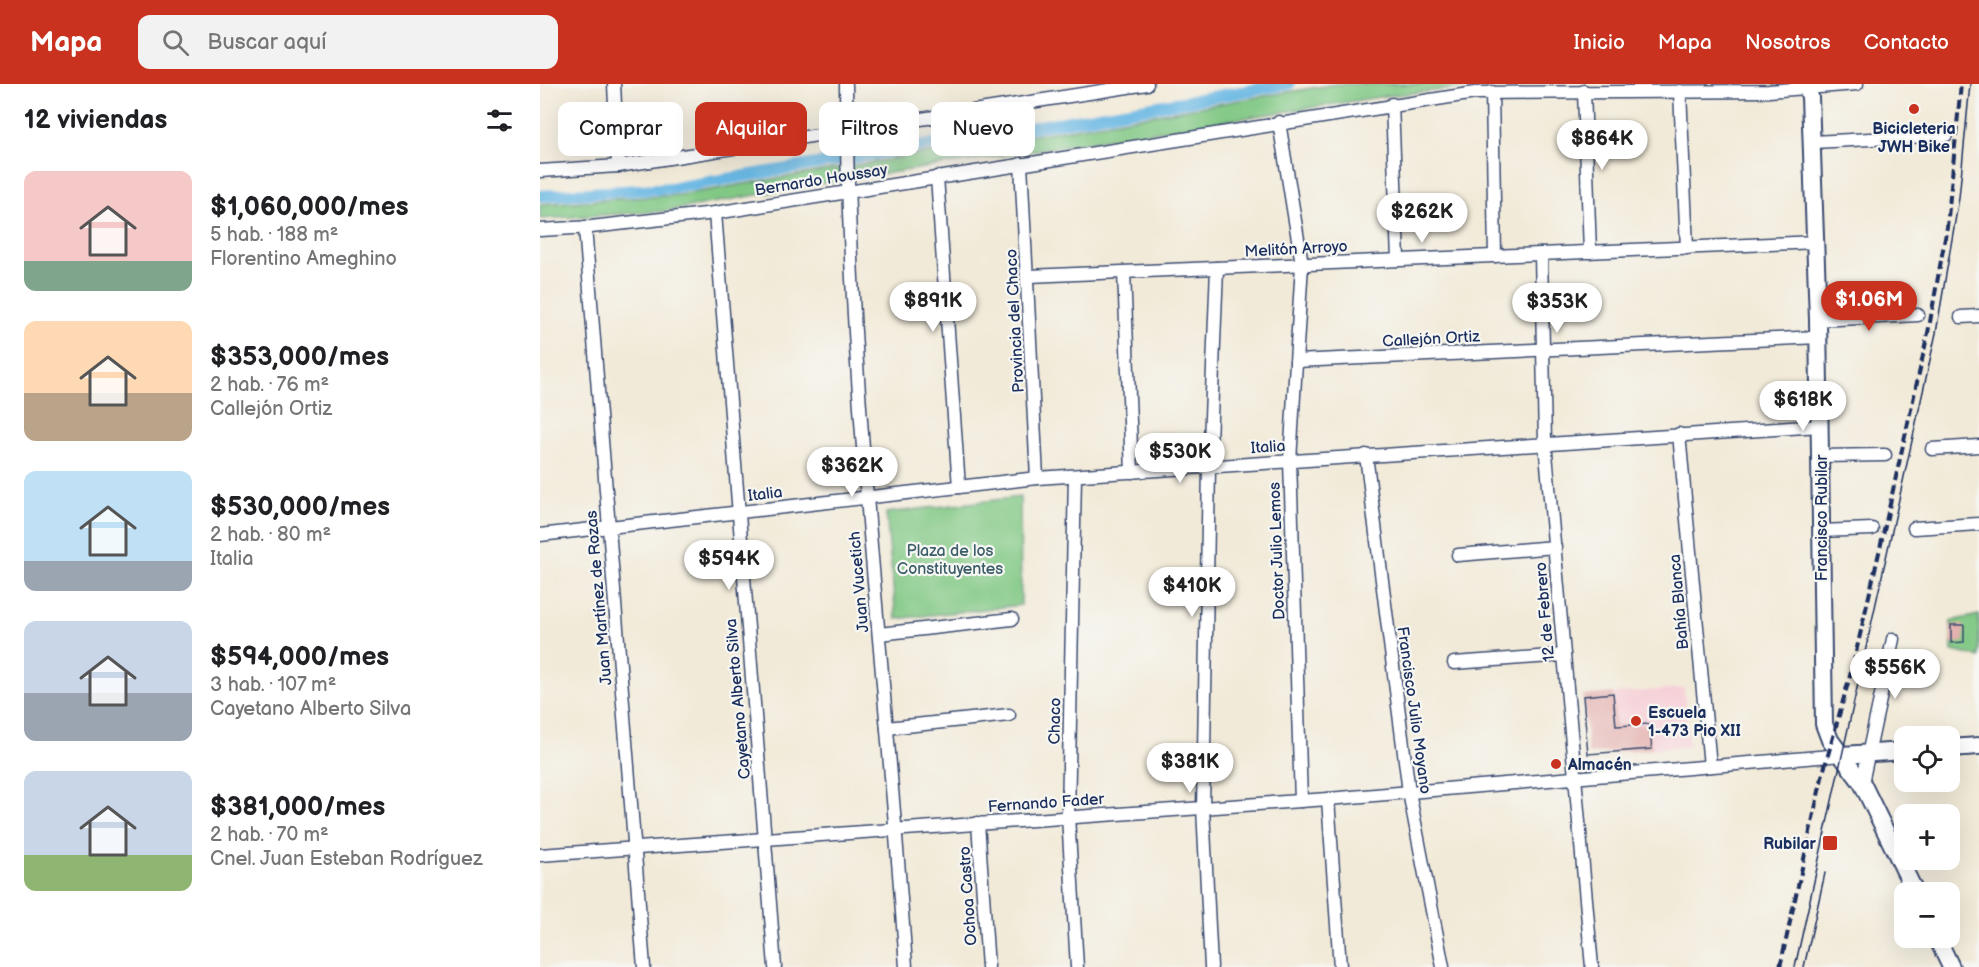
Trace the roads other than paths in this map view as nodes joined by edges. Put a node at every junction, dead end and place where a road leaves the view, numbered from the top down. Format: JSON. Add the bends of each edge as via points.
{"nodes":[{"id":1,"x":614,"y":84,"type":"edge"},
{"id":2,"x":846,"y":84,"type":"edge"},
{"id":3,"x":1147,"y":84,"type":"edge"},
{"id":4,"x":1857,"y":84,"type":"edge"},
{"id":5,"x":1807,"y":86,"type":"edge"},
{"id":6,"x":1086,"y":89,"type":"edge"},
{"id":7,"x":1584,"y":91,"type":"junction"},
{"id":8,"x":1680,"y":91,"type":"junction"},
{"id":9,"x":1492,"y":92,"type":"junction"},
{"id":10,"x":846,"y":102,"type":"edge"},
{"id":11,"x":1392,"y":104,"type":"junction"},
{"id":12,"x":919,"y":119,"type":"edge"},
{"id":13,"x":1279,"y":122,"type":"junction"},
{"id":14,"x":1946,"y":135,"type":"dead end"},
{"id":15,"x":819,"y":136,"type":"edge"},
{"id":16,"x":1812,"y":142,"type":"junction"},
{"id":17,"x":847,"y":156,"type":"edge"},
{"id":18,"x":1022,"y":164,"type":"junction"},
{"id":19,"x":618,"y":166,"type":"junction"},
{"id":20,"x":540,"y":171,"type":"edge"},
{"id":21,"x":937,"y":177,"type":"junction"},
{"id":22,"x":847,"y":191,"type":"junction"},
{"id":23,"x":715,"y":213,"type":"junction"},
{"id":24,"x":585,"y":227,"type":"junction"},
{"id":25,"x":540,"y":230,"type":"edge"},
{"id":26,"x":1817,"y":242,"type":"junction"},
{"id":27,"x":1687,"y":248,"type":"junction"},
{"id":28,"x":1590,"y":252,"type":"junction"},
{"id":29,"x":1541,"y":254,"type":"junction"},
{"id":30,"x":1495,"y":256,"type":"junction"},
{"id":31,"x":1398,"y":260,"type":"junction"},
{"id":32,"x":1302,"y":264,"type":"junction"},
{"id":33,"x":1217,"y":268,"type":"junction"},
{"id":34,"x":1124,"y":272,"type":"junction"},
{"id":35,"x":1029,"y":276,"type":"junction"},
{"id":36,"x":1918,"y":315,"type":"dead end"},
{"id":37,"x":1979,"y":316,"type":"edge"},
{"id":38,"x":1961,"y":317,"type":"dead end"},
{"id":39,"x":1818,"y":320,"type":"junction"},
{"id":40,"x":1819,"y":337,"type":"junction"},
{"id":41,"x":1542,"y":350,"type":"junction"},
{"id":42,"x":1296,"y":362,"type":"junction"},
{"id":43,"x":1820,"y":426,"type":"junction"},
{"id":44,"x":1680,"y":434,"type":"junction"},
{"id":45,"x":1545,"y":442,"type":"junction"},
{"id":46,"x":1979,"y":446,"type":"edge"},
{"id":47,"x":1932,"y":449,"type":"dead end"},
{"id":48,"x":1366,"y":455,"type":"junction"},
{"id":49,"x":1885,"y":455,"type":"dead end"},
{"id":50,"x":1820,"y":456,"type":"junction"},
{"id":51,"x":1290,"y":461,"type":"junction"},
{"id":52,"x":1209,"y":467,"type":"junction"},
{"id":53,"x":1132,"y":472,"type":"junction"},
{"id":54,"x":1075,"y":476,"type":"junction"},
{"id":55,"x":1037,"y":478,"type":"junction"},
{"id":56,"x":959,"y":487,"type":"junction"},
{"id":57,"x":867,"y":498,"type":"junction"},
{"id":58,"x":737,"y":513,"type":"junction"},
{"id":59,"x":1979,"y":524,"type":"edge"},
{"id":60,"x":609,"y":526,"type":"junction"},
{"id":61,"x":1914,"y":528,"type":"dead end"},
{"id":62,"x":1872,"y":529,"type":"dead end"},
{"id":63,"x":1820,"y":531,"type":"junction"},
{"id":64,"x":540,"y":535,"type":"edge"},
{"id":65,"x":1555,"y":547,"type":"junction"},
{"id":66,"x":1458,"y":555,"type":"dead end"},
{"id":67,"x":1012,"y":620,"type":"dead end"},
{"id":68,"x":879,"y":634,"type":"junction"},
{"id":69,"x":1893,"y":639,"type":"dead end"},
{"id":70,"x":1564,"y":655,"type":"junction"},
{"id":71,"x":1454,"y":663,"type":"dead end"},
{"id":72,"x":1009,"y":715,"type":"dead end"},
{"id":73,"x":887,"y":728,"type":"junction"},
{"id":74,"x":1979,"y":746,"type":"edge"},
{"id":75,"x":1960,"y":747,"type":"edge"},
{"id":76,"x":1894,"y":752,"type":"edge"},
{"id":77,"x":1868,"y":753,"type":"junction"},
{"id":78,"x":1842,"y":755,"type":"junction"},
{"id":79,"x":1710,"y":766,"type":"junction"},
{"id":80,"x":1575,"y":777,"type":"junction"},
{"id":81,"x":1862,"y":783,"type":"junction"},
{"id":82,"x":1409,"y":792,"type":"junction"},
{"id":83,"x":1328,"y":799,"type":"junction"},
{"id":84,"x":1301,"y":801,"type":"junction"},
{"id":85,"x":1203,"y":808,"type":"junction"},
{"id":86,"x":1068,"y":816,"type":"junction"},
{"id":87,"x":978,"y":823,"type":"junction"},
{"id":88,"x":896,"y":828,"type":"junction"},
{"id":89,"x":766,"y":838,"type":"junction"},
{"id":90,"x":634,"y":847,"type":"junction"},
{"id":91,"x":540,"y":855,"type":"edge"},
{"id":92,"x":1910,"y":882,"type":"edge"},
{"id":93,"x":1942,"y":948,"type":"edge"},
{"id":94,"x":644,"y":967,"type":"edge"},
{"id":95,"x":775,"y":967,"type":"edge"},
{"id":96,"x":906,"y":967,"type":"edge"},
{"id":97,"x":988,"y":967,"type":"edge"},
{"id":98,"x":1077,"y":967,"type":"edge"},
{"id":99,"x":1211,"y":967,"type":"edge"},
{"id":100,"x":1340,"y":967,"type":"edge"},
{"id":101,"x":1443,"y":967,"type":"edge"},
{"id":102,"x":1592,"y":967,"type":"edge"},
{"id":103,"x":1951,"y":967,"type":"edge"}],
"edges":[{"from":1,"to":19,"type":"street"},
{"from":2,"to":10,"type":"street","name":"Juan Vucetich"},
{"from":3,"to":6,"type":"street"},
{"from":4,"to":5,"type":"street","name":"Bernardo Houssay"},
{"from":5,"to":8,"type":"street","name":"Bernardo Houssay"},
{"from":5,"to":16,"type":"main road","name":"Francisco Rubilar"},
{"from":6,"to":12,"type":"street"},
{"from":7,"to":8,"type":"street","name":"Bernardo Houssay"},
{"from":7,"to":9,"type":"street","name":"Bernardo Houssay"},
{"from":7,"to":28,"type":"street"},
{"from":8,"to":27,"type":"street"},
{"from":9,"to":11,"type":"street","name":"Bernardo Houssay"},
{"from":9,"to":30,"type":"street"},
{"from":11,"to":13,"type":"street","name":"Bernardo Houssay"},
{"from":11,"to":31,"type":"street"},
{"from":13,"to":18,"type":"street","name":"Bernardo Houssay"},
{"from":13,"to":32,"type":"street","name":"Doctor Julio Lemos"},
{"from":14,"to":16,"type":"street"},
{"from":15,"to":19,"type":"street"},
{"from":16,"to":26,"type":"main road","name":"Francisco Rubilar"},
{"from":17,"to":22,"type":"street","name":"Juan Vucetich"},
{"from":18,"to":21,"type":"street","name":"Bernardo Houssay"},
{"from":18,"to":35,"type":"street","name":"Provincia del Chaco"},
{"from":19,"to":20,"type":"street"},
{"from":21,"to":22,"type":"street","name":"Bernardo Houssay"},
{"from":21,"to":56,"type":"street"},
{"from":22,"to":23,"type":"street","name":"Bernardo Houssay"},
{"from":22,"to":57,"type":"street","name":"Juan Vucetich"},
{"from":23,"to":24,"type":"street","name":"Bernardo Houssay"},
{"from":23,"to":58,"type":"street","name":"Cayetano Alberto Silva"},
{"from":24,"to":25,"type":"street","name":"Bernardo Houssay"},
{"from":24,"to":60,"type":"street","name":"Juan Martínez de Rozas"},
{"from":26,"to":27,"type":"street","name":"Melitón Arroyo"},
{"from":26,"to":39,"type":"main road","name":"Francisco Rubilar"},
{"from":27,"to":28,"type":"street","name":"Melitón Arroyo"},
{"from":28,"to":29,"type":"street","name":"Melitón Arroyo"},
{"from":29,"to":30,"type":"street","name":"Melitón Arroyo"},
{"from":29,"to":41,"type":"street","name":"12 de Febrero"},
{"from":30,"to":31,"type":"street","name":"Melitón Arroyo"},
{"from":31,"to":32,"type":"street","name":"Melitón Arroyo"},
{"from":32,"to":33,"type":"street","name":"Melitón Arroyo"},
{"from":32,"to":42,"type":"street","name":"Doctor Julio Lemos"},
{"from":33,"to":34,"type":"street","name":"Melitón Arroyo"},
{"from":33,"to":52,"type":"street"},
{"from":34,"to":35,"type":"street","name":"Melitón Arroyo"},
{"from":34,"to":53,"type":"street"},
{"from":35,"to":55,"type":"street","name":"Provincia del Chaco"},
{"from":36,"to":39,"type":"street"},
{"from":37,"to":38,"type":"street"},
{"from":39,"to":40,"type":"main road","name":"Francisco Rubilar"},
{"from":40,"to":41,"type":"street","name":"Callejón Ortiz"},
{"from":40,"to":43,"type":"main road","name":"Francisco Rubilar"},
{"from":41,"to":42,"type":"street","name":"Callejón Ortiz"},
{"from":41,"to":45,"type":"street","name":"12 de Febrero"},
{"from":42,"to":51,"type":"street","name":"Doctor Julio Lemos"},
{"from":43,"to":44,"type":"street","name":"Italia"},
{"from":43,"to":50,"type":"main road","name":"Francisco Rubilar"},
{"from":44,"to":45,"type":"street","name":"Italia"},
{"from":44,"to":79,"type":"street","name":"Bahía Blanca"},
{"from":45,"to":48,"type":"street","name":"Italia"},
{"from":45,"to":65,"type":"street","name":"12 de Febrero"},
{"from":46,"to":47,"type":"street"},
{"from":48,"to":51,"type":"street","name":"Italia"},
{"from":48,"to":82,"type":"street","name":"Francisco Julio Moyano"},
{"from":49,"to":50,"type":"street"},
{"from":50,"to":63,"type":"main road","name":"Francisco Rubilar"},
{"from":51,"to":52,"type":"street","name":"Italia"},
{"from":51,"to":84,"type":"street","name":"Doctor Julio Lemos"},
{"from":52,"to":53,"type":"street","name":"Italia"},
{"from":52,"to":85,"type":"street"},
{"from":53,"to":54,"type":"street","name":"Italia"},
{"from":54,"to":55,"type":"street","name":"Italia"},
{"from":54,"to":86,"type":"street","name":"Chaco"},
{"from":55,"to":56,"type":"street","name":"Italia"},
{"from":56,"to":57,"type":"street","name":"Italia"},
{"from":57,"to":58,"type":"street","name":"Italia"},
{"from":57,"to":68,"type":"street","name":"Juan Vucetich"},
{"from":58,"to":60,"type":"street","name":"Italia"},
{"from":58,"to":89,"type":"street","name":"Cayetano Alberto Silva"},
{"from":59,"to":61,"type":"street"},
{"from":60,"to":64,"type":"street","name":"Italia"},
{"from":60,"to":90,"type":"street","name":"Juan Martínez de Rozas"},
{"from":62,"to":63,"type":"street"},
{"from":63,"to":78,"type":"main road","name":"Francisco Rubilar","via":[[1824,724]]},
{"from":65,"to":66,"type":"street"},
{"from":65,"to":70,"type":"street","name":"12 de Febrero"},
{"from":67,"to":68,"type":"street"},
{"from":68,"to":73,"type":"street","name":"Juan Vucetich"},
{"from":69,"to":77,"type":"street"},
{"from":70,"to":71,"type":"street"},
{"from":70,"to":80,"type":"street","name":"12 de Febrero"},
{"from":72,"to":73,"type":"street"},
{"from":73,"to":88,"type":"street","name":"Juan Vucetich"},
{"from":74,"to":75,"type":"main road"},
{"from":76,"to":77,"type":"main road"},
{"from":77,"to":78,"type":"main road"},
{"from":77,"to":81,"type":"street"},
{"from":78,"to":79,"type":"street","name":"Fernando Fader"},
{"from":78,"to":81,"type":"main road","name":"Francisco Rubilar"},
{"from":79,"to":80,"type":"street","name":"Fernando Fader"},
{"from":80,"to":82,"type":"street","name":"Fernando Fader"},
{"from":80,"to":102,"type":"street","name":"12 de Febrero"},
{"from":81,"to":92,"type":"main road","name":"Francisco Rubilar"},
{"from":82,"to":83,"type":"street","name":"Fernando Fader"},
{"from":82,"to":101,"type":"street","name":"Francisco Julio Moyano"},
{"from":83,"to":84,"type":"street","name":"Fernando Fader"},
{"from":83,"to":100,"type":"street"},
{"from":84,"to":85,"type":"street","name":"Fernando Fader"},
{"from":85,"to":86,"type":"street","name":"Fernando Fader"},
{"from":85,"to":99,"type":"street"},
{"from":86,"to":87,"type":"street","name":"Fernando Fader"},
{"from":86,"to":98,"type":"street","name":"Chaco"},
{"from":87,"to":88,"type":"street","name":"Fernando Fader"},
{"from":87,"to":97,"type":"street","name":"Ochoa Castro"},
{"from":88,"to":89,"type":"street","name":"Fernando Fader"},
{"from":88,"to":96,"type":"street","name":"Juan Vucetich"},
{"from":89,"to":90,"type":"street","name":"Fernando Fader"},
{"from":89,"to":95,"type":"street","name":"Cayetano Alberto Silva"},
{"from":90,"to":91,"type":"street","name":"Fernando Fader"},
{"from":90,"to":94,"type":"street","name":"Juan Martínez de Rozas"},
{"from":93,"to":103,"type":"main road"}]}
